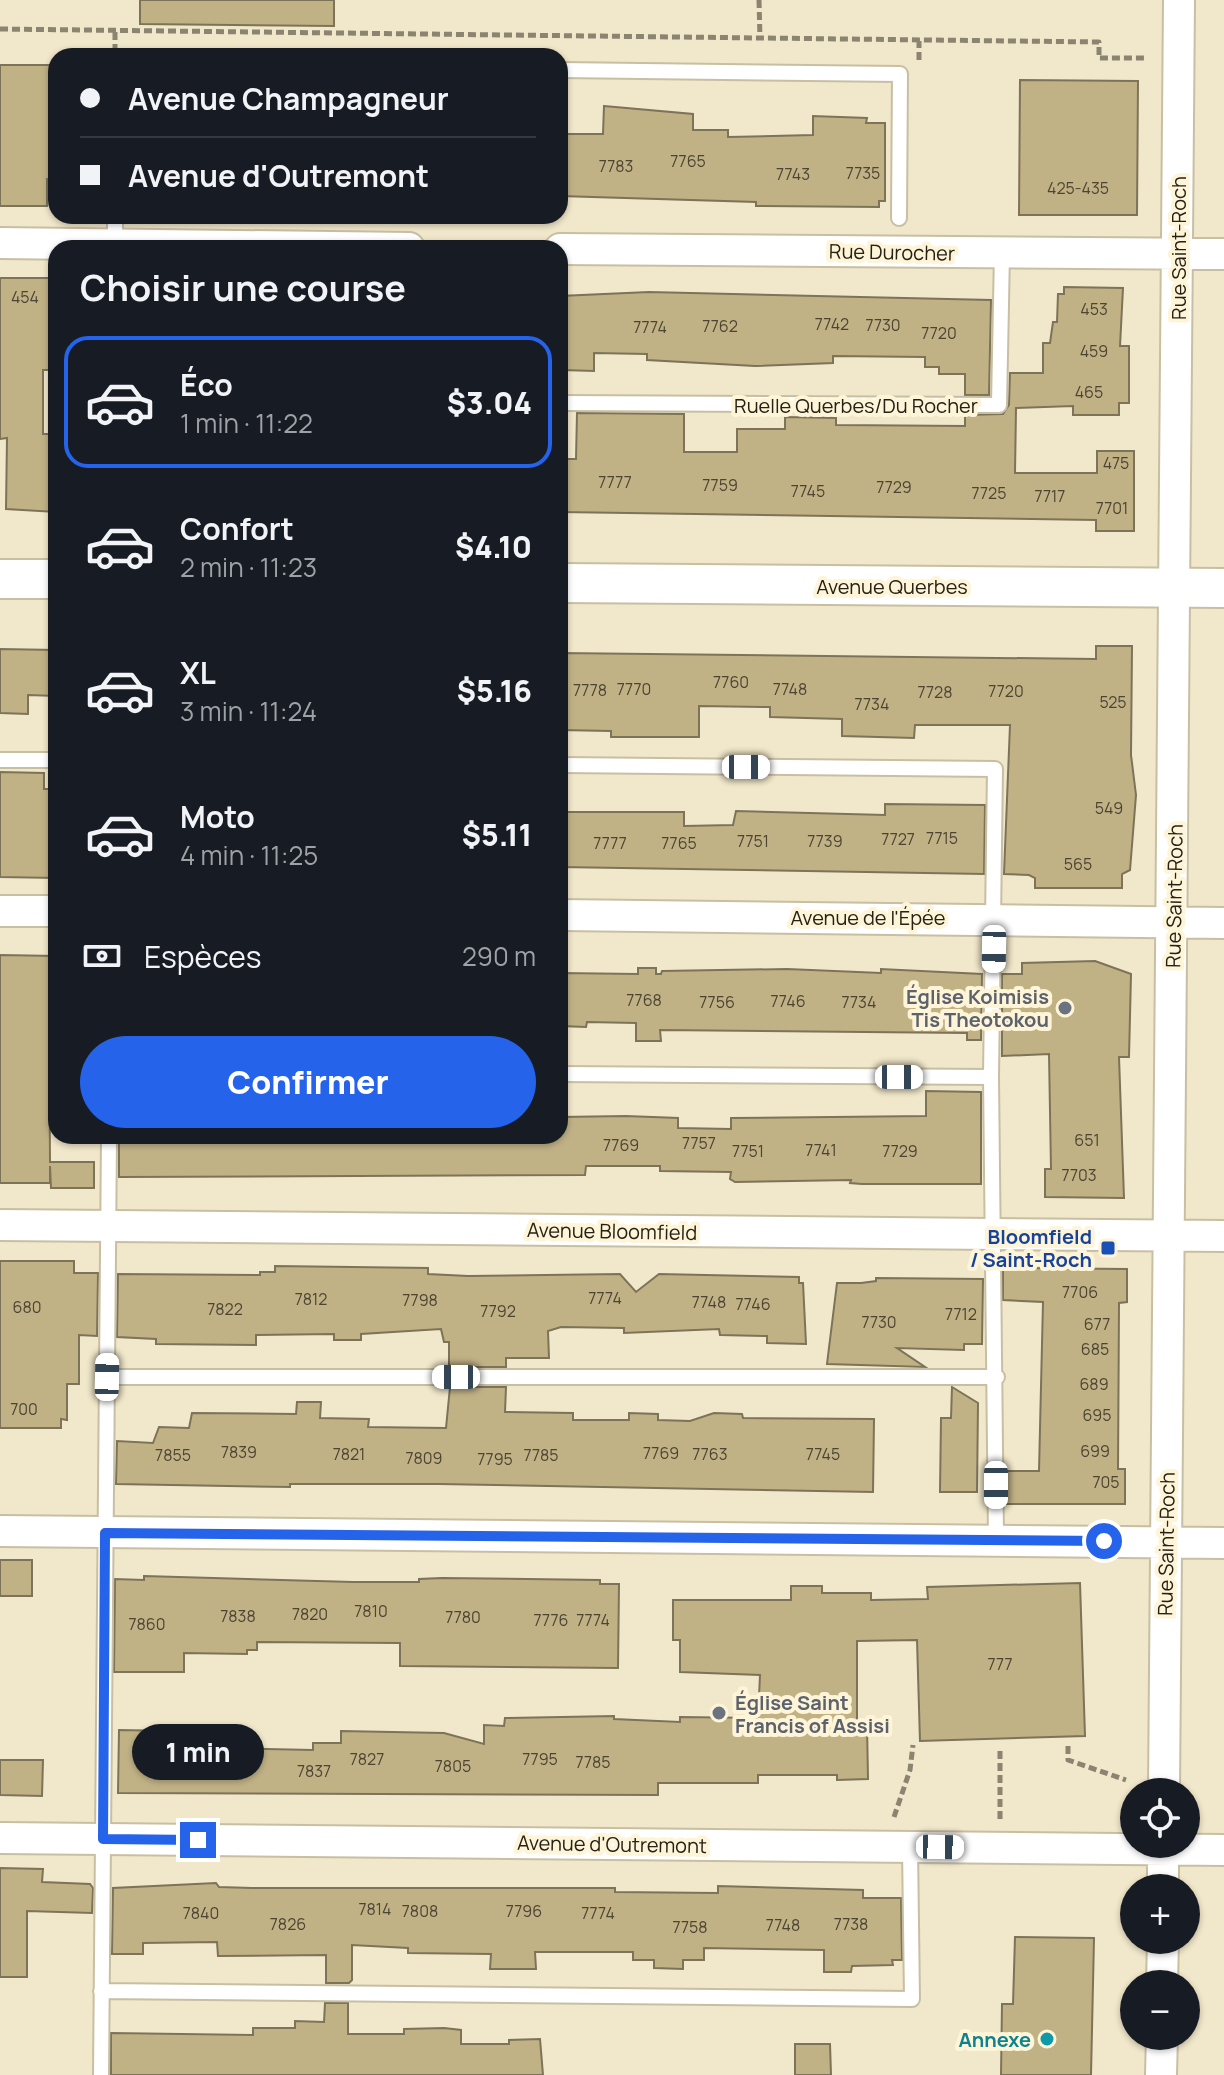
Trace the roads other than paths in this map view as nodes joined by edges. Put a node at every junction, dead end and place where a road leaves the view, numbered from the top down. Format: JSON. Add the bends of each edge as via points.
{"nodes":[{"id":1,"x":1179,"y":0,"type":"edge"},
{"id":2,"x":568,"y":70,"type":"edge"},
{"id":3,"x":899,"y":218,"type":"dead end"},
{"id":4,"x":115,"y":237,"type":"edge"},
{"id":5,"x":48,"y":240,"type":"edge"},
{"id":6,"x":58,"y":240,"type":"edge"},
{"id":7,"x":195,"y":240,"type":"edge"},
{"id":8,"x":0,"y":243,"type":"edge"},
{"id":9,"x":568,"y":249,"type":"edge"},
{"id":10,"x":1002,"y":253,"type":"junction"},
{"id":11,"x":1224,"y":254,"type":"edge"},
{"id":12,"x":1178,"y":255,"type":"junction"},
{"id":13,"x":568,"y":403,"type":"edge"},
{"id":14,"x":0,"y":579,"type":"edge"},
{"id":15,"x":48,"y":579,"type":"edge"},
{"id":16,"x":568,"y":583,"type":"edge"},
{"id":17,"x":1176,"y":588,"type":"junction"},
{"id":18,"x":1224,"y":588,"type":"edge"},
{"id":19,"x":0,"y":760,"type":"edge"},
{"id":20,"x":48,"y":760,"type":"edge"},
{"id":21,"x":568,"y":765,"type":"edge"},
{"id":22,"x":0,"y":911,"type":"edge"},
{"id":23,"x":48,"y":911,"type":"edge"},
{"id":24,"x":568,"y":915,"type":"edge"},
{"id":25,"x":994,"y":918,"type":"junction"},
{"id":26,"x":1174,"y":922,"type":"junction"},
{"id":27,"x":1224,"y":923,"type":"edge"},
{"id":28,"x":568,"y":1074,"type":"edge"},
{"id":29,"x":991,"y":1077,"type":"junction"},
{"id":30,"x":109,"y":1144,"type":"edge"},
{"id":31,"x":0,"y":1225,"type":"edge"},
{"id":32,"x":108,"y":1226,"type":"junction"},
{"id":33,"x":992,"y":1235,"type":"junction"},
{"id":34,"x":1169,"y":1236,"type":"junction"},
{"id":35,"x":1224,"y":1236,"type":"edge"},
{"id":36,"x":107,"y":1377,"type":"junction"},
{"id":37,"x":997,"y":1377,"type":"junction"},
{"id":38,"x":0,"y":1531,"type":"edge"},
{"id":39,"x":105,"y":1533,"type":"junction"},
{"id":40,"x":996,"y":1539,"type":"junction"},
{"id":41,"x":1166,"y":1542,"type":"junction"},
{"id":42,"x":1224,"y":1543,"type":"edge"},
{"id":43,"x":1164,"y":1778,"type":"edge"},
{"id":44,"x":0,"y":1838,"type":"edge"},
{"id":45,"x":103,"y":1839,"type":"junction"},
{"id":46,"x":901,"y":1847,"type":"junction"},
{"id":47,"x":1120,"y":1847,"type":"edge"},
{"id":48,"x":1200,"y":1849,"type":"edge"},
{"id":49,"x":1224,"y":1850,"type":"edge"},
{"id":50,"x":101,"y":1991,"type":"junction"},
{"id":51,"x":1162,"y":2050,"type":"edge"},
{"id":52,"x":101,"y":2075,"type":"edge"},
{"id":53,"x":1161,"y":2075,"type":"edge"}],
"edges":[{"from":1,"to":12,"type":"street","name":"Rue Saint-Roch"},
{"from":2,"to":3,"type":"lane","via":[[900,74]]},
{"from":4,"to":6,"type":"street"},
{"from":4,"to":7,"type":"street"},
{"from":5,"to":8,"type":"street"},
{"from":9,"to":10,"type":"street","name":"Rue Durocher"},
{"from":10,"to":12,"type":"street","name":"Rue Durocher"},
{"from":10,"to":13,"type":"lane","name":"Ruelle Querbes/Du Rocher","via":[[999,405]]},
{"from":11,"to":12,"type":"street","name":"Rue Durocher"},
{"from":12,"to":17,"type":"street","name":"Rue Saint-Roch"},
{"from":14,"to":15,"type":"street"},
{"from":16,"to":17,"type":"street","name":"Avenue Querbes"},
{"from":17,"to":18,"type":"street","name":"Avenue Querbes"},
{"from":17,"to":26,"type":"street","name":"Rue Saint-Roch"},
{"from":19,"to":20,"type":"lane"},
{"from":21,"to":25,"type":"lane","via":[[995,769]]},
{"from":22,"to":23,"type":"street"},
{"from":24,"to":25,"type":"street","name":"Avenue de l'Épée"},
{"from":25,"to":26,"type":"street","name":"Avenue de l'Épée"},
{"from":25,"to":29,"type":"lane"},
{"from":26,"to":27,"type":"street","name":"Avenue de l'Épée"},
{"from":26,"to":34,"type":"street","name":"Rue Saint-Roch"},
{"from":28,"to":29,"type":"lane"},
{"from":29,"to":33,"type":"lane"},
{"from":30,"to":32,"type":"lane"},
{"from":31,"to":32,"type":"street","name":"Avenue Bloomfield"},
{"from":32,"to":33,"type":"street","name":"Avenue Bloomfield"},
{"from":32,"to":36,"type":"lane"},
{"from":33,"to":34,"type":"street","name":"Avenue Bloomfield"},
{"from":33,"to":37,"type":"lane"},
{"from":34,"to":35,"type":"street","name":"Avenue Bloomfield"},
{"from":34,"to":41,"type":"street","name":"Rue Saint-Roch"},
{"from":36,"to":37,"type":"lane"},
{"from":36,"to":39,"type":"lane"},
{"from":37,"to":40,"type":"lane"},
{"from":38,"to":39,"type":"street"},
{"from":39,"to":40,"type":"street"},
{"from":39,"to":45,"type":"lane"},
{"from":40,"to":41,"type":"street"},
{"from":41,"to":42,"type":"street"},
{"from":41,"to":43,"type":"street","name":"Rue Saint-Roch"},
{"from":44,"to":45,"type":"street","name":"Avenue d'Outremont"},
{"from":45,"to":46,"type":"street","name":"Avenue d'Outremont"},
{"from":45,"to":50,"type":"lane"},
{"from":46,"to":47,"type":"street","name":"Avenue d'Outremont"},
{"from":46,"to":50,"type":"lane","via":[[912,1999]]},
{"from":48,"to":49,"type":"street","name":"Avenue d'Outremont"},
{"from":50,"to":52,"type":"lane"},
{"from":51,"to":53,"type":"street"}]}
